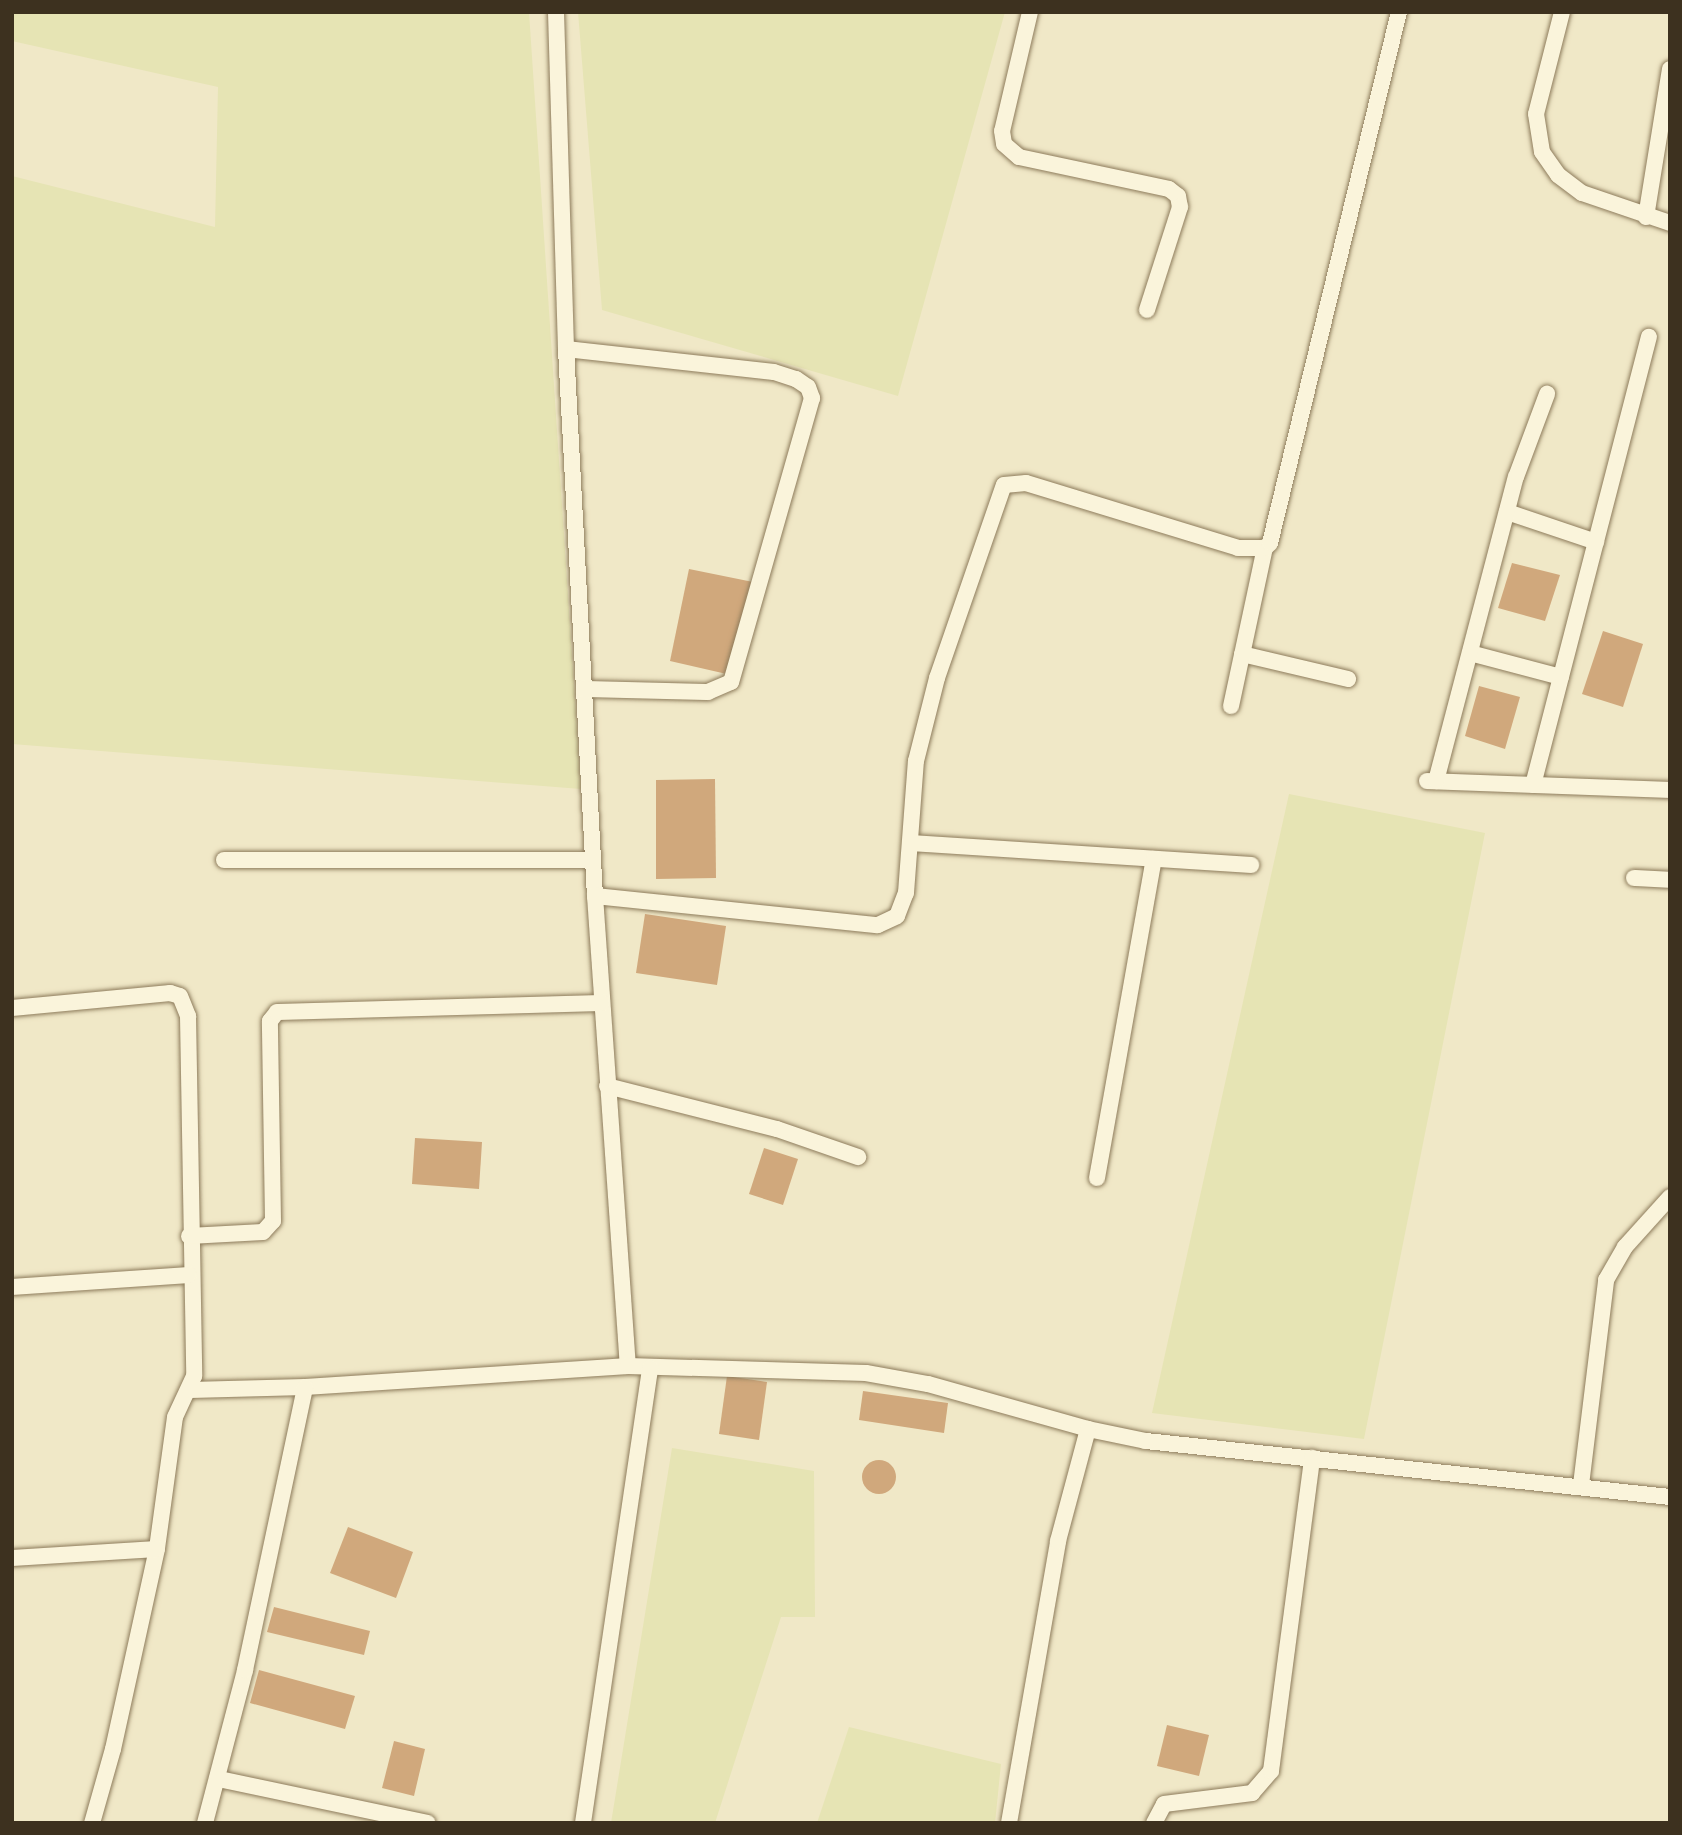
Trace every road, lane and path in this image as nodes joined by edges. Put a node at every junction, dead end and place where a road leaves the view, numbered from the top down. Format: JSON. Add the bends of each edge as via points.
{"nodes":[{"id":1,"x":556,"y":12,"type":"edge"},
{"id":2,"x":1030,"y":12,"type":"edge"},
{"id":3,"x":1399,"y":12,"type":"edge"},
{"id":4,"x":1562,"y":12,"type":"edge"},
{"id":5,"x":1670,"y":69,"type":"edge"},
{"id":6,"x":1646,"y":217,"type":"junction"},
{"id":7,"x":1670,"y":223,"type":"edge"},
{"id":8,"x":1147,"y":310,"type":"dead end"},
{"id":9,"x":1649,"y":337,"type":"dead end"},
{"id":10,"x":566,"y":349,"type":"junction"},
{"id":11,"x":1547,"y":394,"type":"dead end"},
{"id":12,"x":1507,"y":512,"type":"junction"},
{"id":13,"x":1596,"y":542,"type":"junction"},
{"id":14,"x":1265,"y":548,"type":"junction"},
{"id":15,"x":1242,"y":653,"type":"junction"},
{"id":16,"x":1470,"y":653,"type":"junction"},
{"id":17,"x":1561,"y":677,"type":"junction"},
{"id":18,"x":1348,"y":679,"type":"dead end"},
{"id":19,"x":584,"y":689,"type":"junction"},
{"id":20,"x":1231,"y":706,"type":"dead end"},
{"id":21,"x":1533,"y":785,"type":"junction"},
{"id":22,"x":1670,"y":790,"type":"edge"},
{"id":23,"x":911,"y":843,"type":"junction"},
{"id":24,"x":1154,"y":859,"type":"junction"},
{"id":25,"x":224,"y":860,"type":"dead end"},
{"id":26,"x":593,"y":860,"type":"junction"},
{"id":27,"x":1251,"y":864,"type":"dead end"},
{"id":28,"x":1634,"y":878,"type":"dead end"},
{"id":29,"x":1670,"y":880,"type":"edge"},
{"id":30,"x":595,"y":896,"type":"junction"},
{"id":31,"x":602,"y":1003,"type":"junction"},
{"id":32,"x":12,"y":1008,"type":"edge"},
{"id":33,"x":607,"y":1086,"type":"junction"},
{"id":34,"x":858,"y":1157,"type":"dead end"},
{"id":35,"x":1097,"y":1178,"type":"dead end"},
{"id":36,"x":1670,"y":1197,"type":"edge"},
{"id":37,"x":190,"y":1236,"type":"junction"},
{"id":38,"x":189,"y":1275,"type":"junction"},
{"id":39,"x":12,"y":1287,"type":"edge"},
{"id":40,"x":628,"y":1366,"type":"junction"},
{"id":41,"x":650,"y":1368,"type":"junction"},
{"id":42,"x":305,"y":1387,"type":"junction"},
{"id":43,"x":190,"y":1390,"type":"junction"},
{"id":44,"x":1088,"y":1429,"type":"junction"},
{"id":45,"x":1312,"y":1458,"type":"junction"},
{"id":46,"x":1581,"y":1485,"type":"junction"},
{"id":47,"x":1670,"y":1497,"type":"edge"},
{"id":48,"x":157,"y":1549,"type":"junction"},
{"id":49,"x":12,"y":1558,"type":"edge"},
{"id":50,"x":219,"y":1779,"type":"junction"},
{"id":51,"x":92,"y":1823,"type":"edge"},
{"id":52,"x":205,"y":1823,"type":"edge"},
{"id":53,"x":427,"y":1823,"type":"edge"},
{"id":54,"x":583,"y":1823,"type":"edge"},
{"id":55,"x":1009,"y":1823,"type":"edge"},
{"id":56,"x":1154,"y":1823,"type":"edge"}],
"edges":[{"from":1,"to":10,"type":"street"},
{"from":2,"to":8,"type":"street","via":[[1002,131],[1004,144],[1019,157],[1169,189],[1178,196],[1180,207]]},
{"from":3,"to":14,"type":"street","via":[[1283,505]]},
{"from":4,"to":6,"type":"street","via":[[1536,114],[1542,152],[1574,188]]},
{"from":5,"to":6,"type":"street"},
{"from":6,"to":7,"type":"street"},
{"from":9,"to":13,"type":"street"},
{"from":10,"to":19,"type":"street"},
{"from":10,"to":19,"type":"street","via":[[774,372],[808,387],[812,398],[731,682],[708,692]]},
{"from":11,"to":12,"type":"street"},
{"from":12,"to":13,"type":"street"},
{"from":12,"to":16,"type":"street"},
{"from":13,"to":17,"type":"street"},
{"from":14,"to":15,"type":"street"},
{"from":14,"to":23,"type":"street","via":[[1238,548],[1026,483],[1004,485],[937,678],[916,761]]},
{"from":15,"to":18,"type":"street"},
{"from":15,"to":20,"type":"street"},
{"from":16,"to":17,"type":"street"},
{"from":16,"to":21,"type":"street","via":[[1432,781]]},
{"from":17,"to":21,"type":"street"},
{"from":19,"to":26,"type":"street"},
{"from":21,"to":22,"type":"street"},
{"from":23,"to":24,"type":"street"},
{"from":23,"to":30,"type":"street","via":[[903,908],[878,925]]},
{"from":24,"to":27,"type":"street"},
{"from":24,"to":35,"type":"street"},
{"from":25,"to":26,"type":"street"},
{"from":26,"to":30,"type":"street"},
{"from":28,"to":29,"type":"street"},
{"from":30,"to":31,"type":"street"},
{"from":31,"to":33,"type":"street"},
{"from":31,"to":37,"type":"street","via":[[277,1012],[270,1021],[273,1221],[263,1231]]},
{"from":32,"to":37,"type":"street","via":[[180,996],[188,1016]]},
{"from":33,"to":34,"type":"street","via":[[777,1129]]},
{"from":33,"to":40,"type":"street"},
{"from":36,"to":46,"type":"street","via":[[1625,1247],[1606,1280]]},
{"from":37,"to":38,"type":"street"},
{"from":38,"to":39,"type":"street"},
{"from":38,"to":43,"type":"street","via":[[194,1376]]},
{"from":40,"to":41,"type":"street"},
{"from":40,"to":42,"type":"street"},
{"from":41,"to":44,"type":"street","via":[[866,1373],[941,1387]]},
{"from":41,"to":54,"type":"street"},
{"from":42,"to":43,"type":"street"},
{"from":42,"to":50,"type":"street"},
{"from":43,"to":48,"type":"street","via":[[175,1417]]},
{"from":44,"to":45,"type":"street","via":[[1146,1441]]},
{"from":44,"to":55,"type":"street","via":[[1058,1541]]},
{"from":45,"to":46,"type":"street"},
{"from":45,"to":56,"type":"street","via":[[1271,1771],[1252,1793],[1164,1804]]},
{"from":46,"to":47,"type":"street"},
{"from":48,"to":49,"type":"street"},
{"from":48,"to":51,"type":"street"},
{"from":50,"to":52,"type":"street"},
{"from":50,"to":53,"type":"street"}]}
